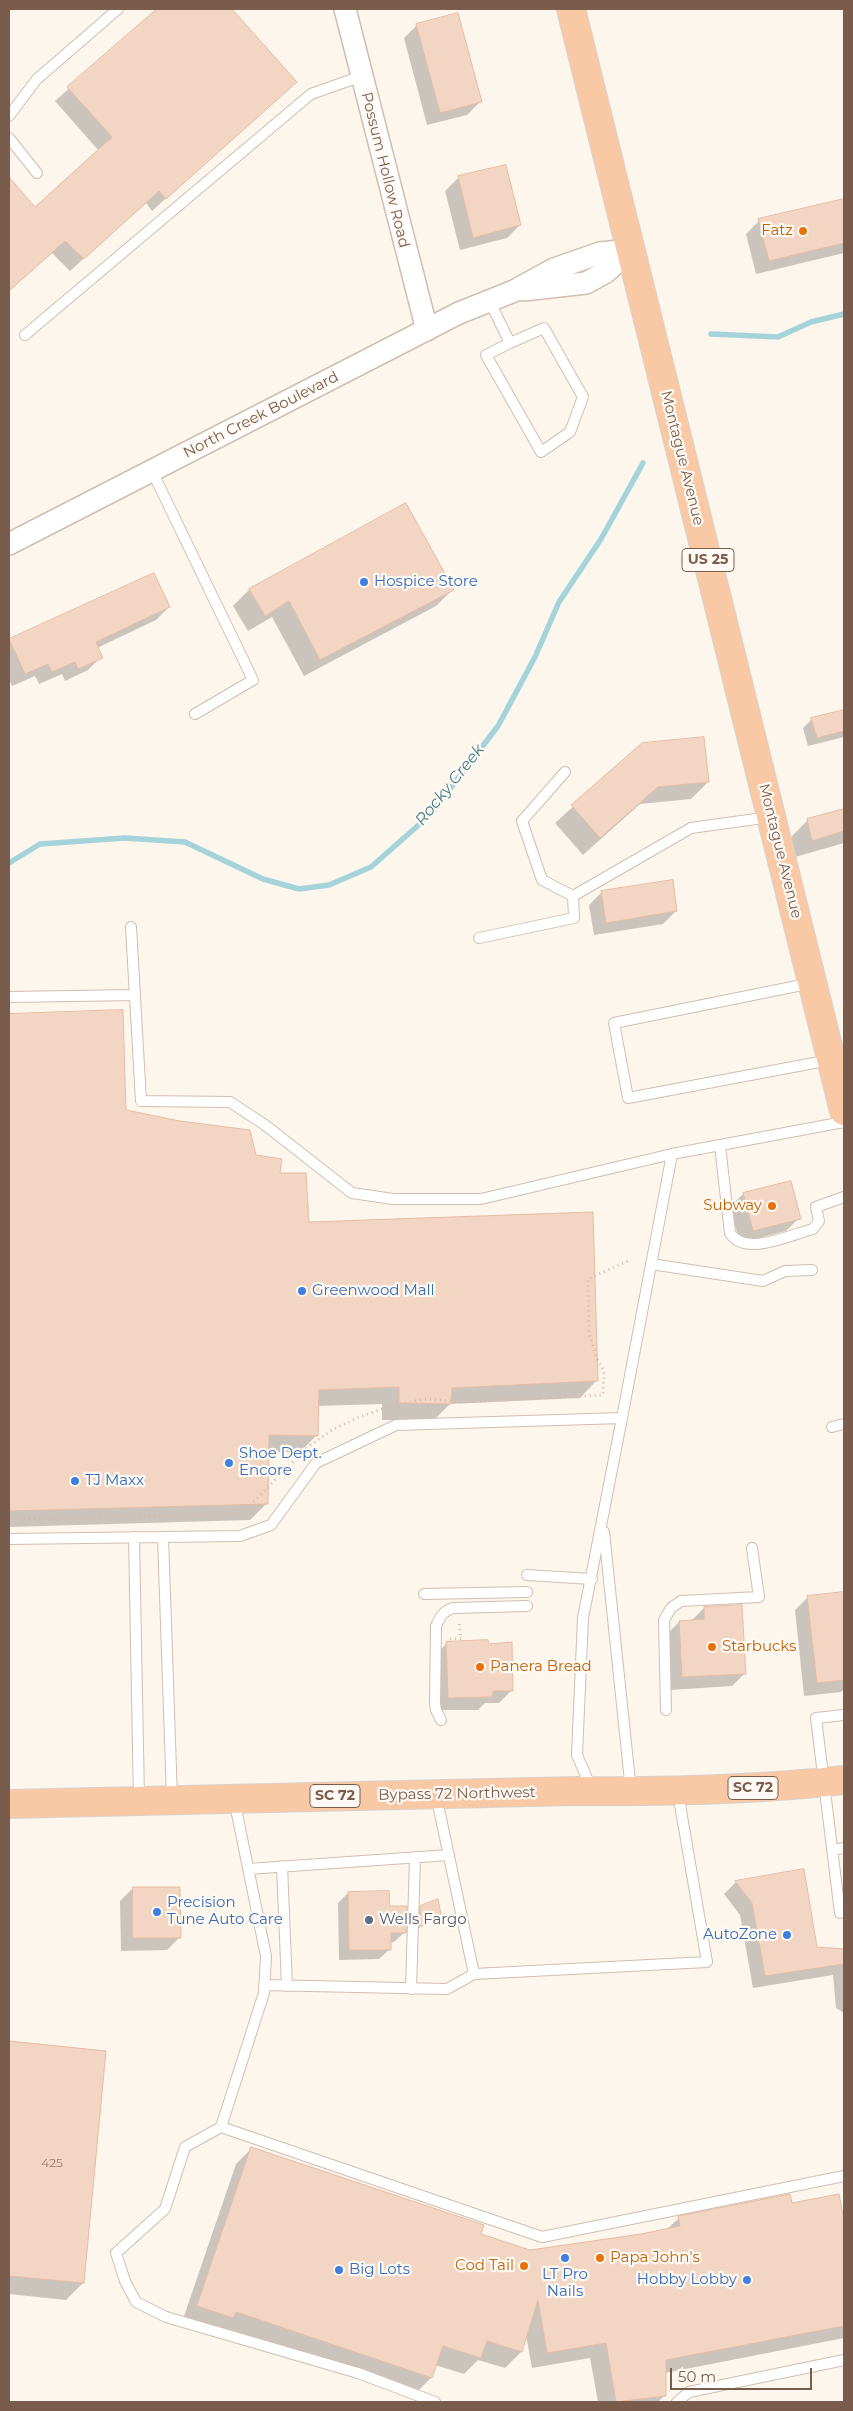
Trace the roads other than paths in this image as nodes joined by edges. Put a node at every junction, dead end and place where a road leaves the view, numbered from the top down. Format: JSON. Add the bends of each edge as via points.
{"nodes":[{"id":1,"x":118,"y":9,"type":"edge"},
{"id":2,"x":345,"y":9,"type":"edge"},
{"id":3,"x":571,"y":9,"type":"edge"},
{"id":4,"x":362,"y":76,"type":"junction"},
{"id":5,"x":9,"y":116,"type":"edge"},
{"id":6,"x":9,"y":138,"type":"edge"},
{"id":7,"x":37,"y":173,"type":"dead end"},
{"id":8,"x":630,"y":250,"type":"junction"},
{"id":9,"x":489,"y":300,"type":"junction"},
{"id":10,"x":427,"y":330,"type":"junction"},
{"id":11,"x":25,"y":335,"type":"dead end"},
{"id":12,"x":510,"y":343,"type":"junction"},
{"id":13,"x":152,"y":471,"type":"junction"},
{"id":14,"x":9,"y":544,"type":"edge"},
{"id":15,"x":194,"y":714,"type":"dead end"},
{"id":16,"x":565,"y":772,"type":"dead end"},
{"id":17,"x":771,"y":817,"type":"junction"},
{"id":18,"x":573,"y":896,"type":"junction"},
{"id":19,"x":131,"y":927,"type":"dead end"},
{"id":20,"x":479,"y":938,"type":"dead end"},
{"id":21,"x":812,"y":983,"type":"junction"},
{"id":22,"x":135,"y":995,"type":"junction"},
{"id":23,"x":9,"y":997,"type":"edge"},
{"id":24,"x":831,"y":1059,"type":"junction"},
{"id":25,"x":844,"y":1111,"type":"edge"},
{"id":26,"x":844,"y":1122,"type":"edge"},
{"id":27,"x":720,"y":1146,"type":"junction"},
{"id":28,"x":672,"y":1154,"type":"junction"},
{"id":29,"x":844,"y":1197,"type":"edge"},
{"id":30,"x":651,"y":1264,"type":"junction"},
{"id":31,"x":812,"y":1270,"type":"dead end"},
{"id":32,"x":622,"y":1418,"type":"junction"},
{"id":33,"x":844,"y":1424,"type":"edge"},
{"id":34,"x":832,"y":1426,"type":"dead end"},
{"id":35,"x":603,"y":1521,"type":"junction"},
{"id":36,"x":163,"y":1537,"type":"junction"},
{"id":37,"x":134,"y":1538,"type":"junction"},
{"id":38,"x":9,"y":1540,"type":"edge"},
{"id":39,"x":752,"y":1548,"type":"dead end"},
{"id":40,"x":527,"y":1575,"type":"dead end"},
{"id":41,"x":592,"y":1578,"type":"junction"},
{"id":42,"x":527,"y":1592,"type":"dead end"},
{"id":43,"x":424,"y":1594,"type":"dead end"},
{"id":44,"x":528,"y":1606,"type":"dead end"},
{"id":45,"x":666,"y":1710,"type":"dead end"},
{"id":46,"x":844,"y":1715,"type":"edge"},
{"id":47,"x":441,"y":1720,"type":"dead end"},
{"id":48,"x":834,"y":1781,"type":"edge"},
{"id":49,"x":592,"y":1791,"type":"junction"},
{"id":50,"x":678,"y":1791,"type":"junction"},
{"id":51,"x":631,"y":1792,"type":"junction"},
{"id":52,"x":436,"y":1794,"type":"junction"},
{"id":53,"x":234,"y":1798,"type":"junction"},
{"id":54,"x":172,"y":1799,"type":"junction"},
{"id":55,"x":139,"y":1800,"type":"junction"},
{"id":56,"x":9,"y":1804,"type":"edge"},
{"id":57,"x":844,"y":1848,"type":"edge"},
{"id":58,"x":832,"y":1850,"type":"junction"},
{"id":59,"x":449,"y":1855,"type":"junction"},
{"id":60,"x":415,"y":1857,"type":"junction"},
{"id":61,"x":282,"y":1866,"type":"junction"},
{"id":62,"x":248,"y":1869,"type":"junction"},
{"id":63,"x":840,"y":1913,"type":"dead end"},
{"id":64,"x":474,"y":1974,"type":"junction"},
{"id":65,"x":264,"y":1985,"type":"junction"},
{"id":66,"x":287,"y":1986,"type":"junction"},
{"id":67,"x":412,"y":1989,"type":"junction"},
{"id":68,"x":221,"y":2127,"type":"junction"},
{"id":69,"x":844,"y":2176,"type":"edge"},
{"id":70,"x":844,"y":2360,"type":"edge"},
{"id":71,"x":434,"y":2402,"type":"edge"},
{"id":72,"x":677,"y":2402,"type":"edge"}],
"edges":[{"from":1,"to":5,"type":"lane","via":[[37,79]]},
{"from":2,"to":4,"type":"street","name":"Possum Hollow Road"},
{"from":3,"to":8,"type":"highway","name":"Montague Avenue","number":"US 25"},
{"from":4,"to":10,"type":"street","name":"Possum Hollow Road"},
{"from":4,"to":11,"type":"lane","via":[[311,94]]},
{"from":6,"to":7,"type":"lane"},
{"from":8,"to":9,"type":"street","name":"North Creek Boulevard","via":[[600,253],[554,269],[514,291]]},
{"from":8,"to":17,"type":"highway","name":"Montague Avenue","number":"US 25"},
{"from":9,"to":10,"type":"street","name":"North Creek Boulevard"},
{"from":9,"to":12,"type":"lane"},
{"from":10,"to":13,"type":"street","name":"North Creek Boulevard"},
{"from":12,"to":12,"type":"lane","via":[[486,355],[541,452],[570,432],[583,397],[544,328]]},
{"from":13,"to":14,"type":"street","name":"North Creek Boulevard"},
{"from":13,"to":15,"type":"lane","via":[[253,680]]},
{"from":16,"to":18,"type":"lane","via":[[522,821],[542,880]]},
{"from":17,"to":18,"type":"lane","via":[[691,828]]},
{"from":17,"to":21,"type":"highway","name":"Montague Avenue","number":"US 25"},
{"from":18,"to":20,"type":"lane","via":[[574,918]]},
{"from":19,"to":22,"type":"lane"},
{"from":21,"to":24,"type":"highway","name":"Montague Avenue","number":"US 25"},
{"from":21,"to":24,"type":"lane","via":[[614,1024],[628,1098]]},
{"from":22,"to":23,"type":"lane"},
{"from":22,"to":28,"type":"lane","via":[[141,1101],[230,1102],[352,1193],[394,1199],[481,1199]]},
{"from":24,"to":25,"type":"highway","name":"Montague Avenue","number":"US 25"},
{"from":26,"to":27,"type":"lane"},
{"from":27,"to":28,"type":"lane"},
{"from":27,"to":29,"type":"lane","via":[[730,1233],[735,1240],[751,1245],[813,1229],[818,1221],[816,1207]]},
{"from":28,"to":30,"type":"lane"},
{"from":30,"to":31,"type":"lane","via":[[762,1281],[785,1271]]},
{"from":30,"to":32,"type":"lane"},
{"from":32,"to":35,"type":"lane"},
{"from":32,"to":36,"type":"lane","via":[[396,1424],[316,1463],[272,1525],[240,1536]]},
{"from":33,"to":34,"type":"lane"},
{"from":35,"to":41,"type":"lane"},
{"from":35,"to":51,"type":"lane"},
{"from":36,"to":37,"type":"lane"},
{"from":36,"to":54,"type":"lane"},
{"from":37,"to":38,"type":"lane"},
{"from":37,"to":55,"type":"lane"},
{"from":39,"to":45,"type":"lane","via":[[759,1597],[681,1601],[671,1608],[664,1620]]},
{"from":40,"to":41,"type":"lane"},
{"from":41,"to":49,"type":"lane","via":[[583,1618],[578,1755]]},
{"from":42,"to":43,"type":"lane"},
{"from":44,"to":47,"type":"lane","via":[[453,1608],[444,1612],[436,1626],[435,1704]]},
{"from":46,"to":48,"type":"lane","via":[[816,1718]]},
{"from":48,"to":50,"type":"highway","name":"Bypass 72 Northwest","number":"SC 72"},
{"from":48,"to":58,"type":"lane"},
{"from":49,"to":51,"type":"highway","name":"Bypass 72 Northwest","number":"SC 72"},
{"from":49,"to":52,"type":"highway","name":"Bypass 72 Northwest","number":"SC 72"},
{"from":50,"to":51,"type":"highway","name":"Bypass 72 Northwest","number":"SC 72"},
{"from":50,"to":64,"type":"lane","via":[[707,1962]]},
{"from":52,"to":53,"type":"highway","name":"Bypass 72 Northwest","number":"SC 72"},
{"from":52,"to":59,"type":"lane"},
{"from":53,"to":54,"type":"highway","name":"Bypass 72 Northwest","number":"SC 72"},
{"from":53,"to":62,"type":"lane"},
{"from":54,"to":55,"type":"highway","name":"Bypass 72 Northwest","number":"SC 72"},
{"from":55,"to":56,"type":"highway","name":"Bypass 72 Northwest","number":"SC 72"},
{"from":57,"to":58,"type":"lane"},
{"from":58,"to":63,"type":"lane"},
{"from":59,"to":60,"type":"lane"},
{"from":59,"to":64,"type":"lane"},
{"from":60,"to":61,"type":"lane"},
{"from":60,"to":67,"type":"lane"},
{"from":61,"to":62,"type":"lane"},
{"from":61,"to":66,"type":"lane"},
{"from":62,"to":65,"type":"lane","via":[[266,1956]]},
{"from":64,"to":67,"type":"lane","via":[[447,1989]]},
{"from":65,"to":66,"type":"lane"},
{"from":65,"to":68,"type":"lane"},
{"from":66,"to":67,"type":"lane"},
{"from":68,"to":69,"type":"lane","via":[[542,2237]]},
{"from":68,"to":71,"type":"lane","via":[[185,2147],[166,2209],[116,2254],[136,2302],[166,2317],[358,2373]]},
{"from":70,"to":72,"type":"lane","via":[[689,2392]]}]}
